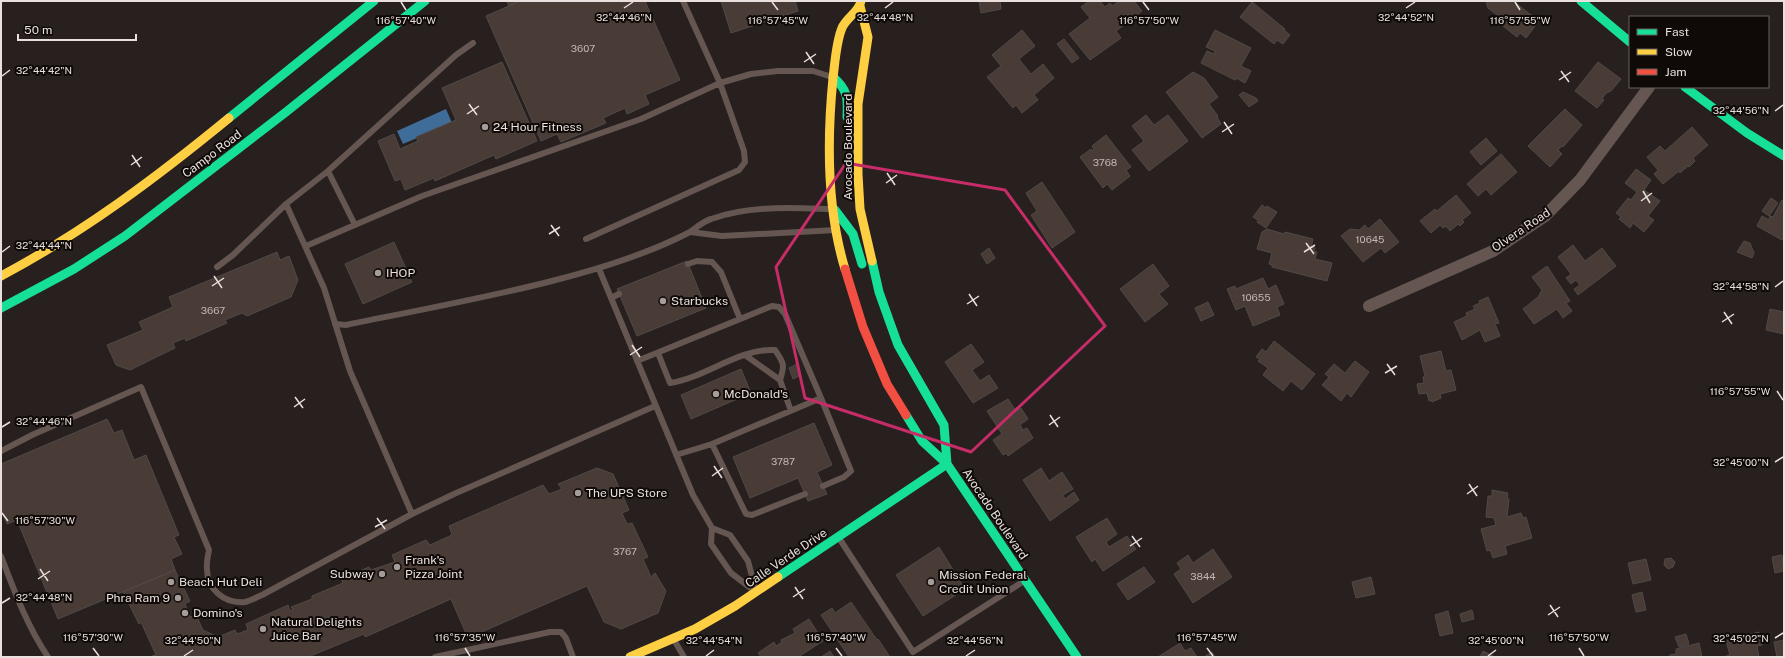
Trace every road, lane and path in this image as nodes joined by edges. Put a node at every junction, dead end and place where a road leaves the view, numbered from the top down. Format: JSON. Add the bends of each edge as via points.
{"nodes":[{"id":1,"x":374,"y":1,"type":"edge"},
{"id":2,"x":425,"y":1,"type":"edge"},
{"id":3,"x":683,"y":1,"type":"edge"},
{"id":4,"x":1581,"y":1,"type":"edge"},
{"id":5,"x":860,"y":4,"type":"edge"},
{"id":6,"x":1629,"y":41,"type":"edge"},
{"id":7,"x":473,"y":43,"type":"dead end"},
{"id":8,"x":834,"y":77,"type":"junction"},
{"id":9,"x":720,"y":83,"type":"junction"},
{"id":10,"x":1648,"y":88,"type":"edge"},
{"id":11,"x":1686,"y":88,"type":"edge"},
{"id":12,"x":847,"y":128,"type":"dead end"},
{"id":13,"x":1784,"y":156,"type":"edge"},
{"id":14,"x":849,"y":163,"type":"dead end"},
{"id":15,"x":328,"y":171,"type":"junction"},
{"id":16,"x":858,"y":174,"type":"junction"},
{"id":17,"x":286,"y":204,"type":"junction"},
{"id":18,"x":834,"y":209,"type":"junction"},
{"id":19,"x":355,"y":225,"type":"junction"},
{"id":20,"x":837,"y":230,"type":"junction"},
{"id":21,"x":690,"y":232,"type":"junction"},
{"id":22,"x":586,"y":240,"type":"dead end"},
{"id":23,"x":306,"y":246,"type":"junction"},
{"id":24,"x":688,"y":264,"type":"dead end"},
{"id":25,"x":217,"y":267,"type":"dead end"},
{"id":26,"x":599,"y":269,"type":"junction"},
{"id":27,"x":1,"y":276,"type":"edge"},
{"id":28,"x":619,"y":294,"type":"dead end"},
{"id":29,"x":611,"y":298,"type":"junction"},
{"id":30,"x":1369,"y":306,"type":"dead end"},
{"id":31,"x":1,"y":308,"type":"edge"},
{"id":32,"x":888,"y":317,"type":"junction"},
{"id":33,"x":740,"y":319,"type":"junction"},
{"id":34,"x":335,"y":324,"type":"junction"},
{"id":35,"x":658,"y":353,"type":"junction"},
{"id":36,"x":745,"y":355,"type":"junction"},
{"id":37,"x":636,"y":361,"type":"junction"},
{"id":38,"x":780,"y":380,"type":"junction"},
{"id":39,"x":821,"y":398,"type":"junction"},
{"id":40,"x":655,"y":406,"type":"junction"},
{"id":41,"x":791,"y":411,"type":"junction"},
{"id":42,"x":712,"y":444,"type":"junction"},
{"id":43,"x":1,"y":451,"type":"edge"},
{"id":44,"x":676,"y":455,"type":"junction"},
{"id":45,"x":947,"y":464,"type":"junction"},
{"id":46,"x":823,"y":486,"type":"dead end"},
{"id":47,"x":805,"y":494,"type":"dead end"},
{"id":48,"x":412,"y":514,"type":"junction"},
{"id":49,"x":712,"y":528,"type":"junction"},
{"id":50,"x":838,"y":537,"type":"junction"},
{"id":51,"x":1,"y":556,"type":"edge"},
{"id":52,"x":1026,"y":580,"type":"junction"},
{"id":53,"x":756,"y":592,"type":"junction"},
{"id":54,"x":674,"y":638,"type":"junction"},
{"id":55,"x":48,"y":657,"type":"edge"},
{"id":56,"x":434,"y":657,"type":"edge"},
{"id":57,"x":573,"y":657,"type":"edge"},
{"id":58,"x":630,"y":657,"type":"edge"},
{"id":59,"x":684,"y":657,"type":"edge"},
{"id":60,"x":1077,"y":657,"type":"edge"}],
"edges":[{"from":1,"to":27,"type":"main road","name":"Campo Road","via":[[165,170],[84,228]]},
{"from":2,"to":31,"type":"main road","name":"Campo Road","via":[[125,236],[74,269]]},
{"from":3,"to":9,"type":"lane"},
{"from":4,"to":6,"type":"main road"},
{"from":5,"to":8,"type":"main road","name":"Avocado Boulevard","via":[[842,27]]},
{"from":5,"to":16,"type":"main road","name":"Avocado Boulevard","via":[[868,37],[858,104]]},
{"from":7,"to":15,"type":"lane","via":[[456,55]]},
{"from":8,"to":9,"type":"lane","via":[[814,71],[778,70],[751,74]]},
{"from":8,"to":12,"type":"main road","via":[[845,87],[848,98]]},
{"from":8,"to":18,"type":"main road","name":"Avocado Boulevard","via":[[830,167]]},
{"from":9,"to":19,"type":"lane","via":[[638,120],[422,196]]},
{"from":9,"to":22,"type":"lane","via":[[744,151],[745,162],[739,170]]},
{"from":10,"to":30,"type":"street","name":"Olvera Road","via":[[1580,180],[1545,216],[1493,250]]},
{"from":11,"to":13,"type":"main road","via":[[1747,133]]},
{"from":14,"to":16,"type":"main road"},
{"from":15,"to":17,"type":"lane"},
{"from":15,"to":19,"type":"lane"},
{"from":16,"to":32,"type":"main road","name":"Avocado Boulevard","via":[[860,209],[879,292]]},
{"from":17,"to":23,"type":"lane"},
{"from":17,"to":25,"type":"lane"},
{"from":18,"to":20,"type":"main road","name":"Avocado Boulevard"},
{"from":18,"to":21,"type":"lane","via":[[764,208],[731,213],[710,219]]},
{"from":18,"to":32,"type":"main road","via":[[852,234],[874,306]]},
{"from":19,"to":23,"type":"lane"},
{"from":20,"to":21,"type":"lane","via":[[722,236]]},
{"from":20,"to":45,"type":"main road","name":"Avocado Boulevard","via":[[863,327],[887,384],[922,440]]},
{"from":21,"to":26,"type":"lane"},
{"from":23,"to":34,"type":"lane","via":[[324,288]]},
{"from":24,"to":33,"type":"lane","via":[[697,261],[712,262],[721,272]]},
{"from":26,"to":29,"type":"lane"},
{"from":26,"to":34,"type":"lane","via":[[495,296],[346,325]]},
{"from":28,"to":29,"type":"lane"},
{"from":29,"to":37,"type":"lane"},
{"from":32,"to":45,"type":"main road","name":"Avocado Boulevard","via":[[898,346],[944,425]]},
{"from":33,"to":35,"type":"lane"},
{"from":33,"to":39,"type":"lane","via":[[772,306],[779,307],[785,314]]},
{"from":34,"to":48,"type":"lane","via":[[350,371]]},
{"from":35,"to":36,"type":"lane","via":[[670,383],[692,378]]},
{"from":35,"to":37,"type":"lane"},
{"from":36,"to":38,"type":"lane"},
{"from":36,"to":38,"type":"lane","via":[[765,349],[774,350],[784,368]]},
{"from":37,"to":40,"type":"lane"},
{"from":38,"to":41,"type":"lane"},
{"from":39,"to":41,"type":"lane"},
{"from":39,"to":46,"type":"lane","via":[[851,471],[844,478]]},
{"from":40,"to":44,"type":"lane"},
{"from":40,"to":48,"type":"lane"},
{"from":41,"to":42,"type":"lane"},
{"from":42,"to":44,"type":"lane"},
{"from":42,"to":47,"type":"lane","via":[[746,514],[752,515]]},
{"from":43,"to":48,"type":"lane","via":[[141,387],[209,550],[209,582],[219,596],[233,602],[246,602],[262,595]]},
{"from":44,"to":49,"type":"lane","via":[[693,495]]},
{"from":45,"to":50,"type":"main road","name":"Calle Verde Drive"},
{"from":45,"to":52,"type":"main road","name":"Avocado Boulevard"},
{"from":49,"to":53,"type":"lane","via":[[711,544],[730,573]]},
{"from":49,"to":53,"type":"lane","via":[[730,535],[748,561]]},
{"from":50,"to":52,"type":"lane","via":[[913,652]]},
{"from":50,"to":53,"type":"main road","name":"Calle Verde Drive"},
{"from":51,"to":55,"type":"lane","via":[[39,644]]},
{"from":52,"to":60,"type":"main road","name":"Avocado Boulevard"},
{"from":53,"to":54,"type":"main road","name":"Calle Verde Drive","via":[[695,629]]},
{"from":54,"to":58,"type":"main road","name":"Calle Verde Drive"},
{"from":54,"to":59,"type":"lane"},
{"from":56,"to":57,"type":"lane","via":[[550,632],[561,632]]}]}
